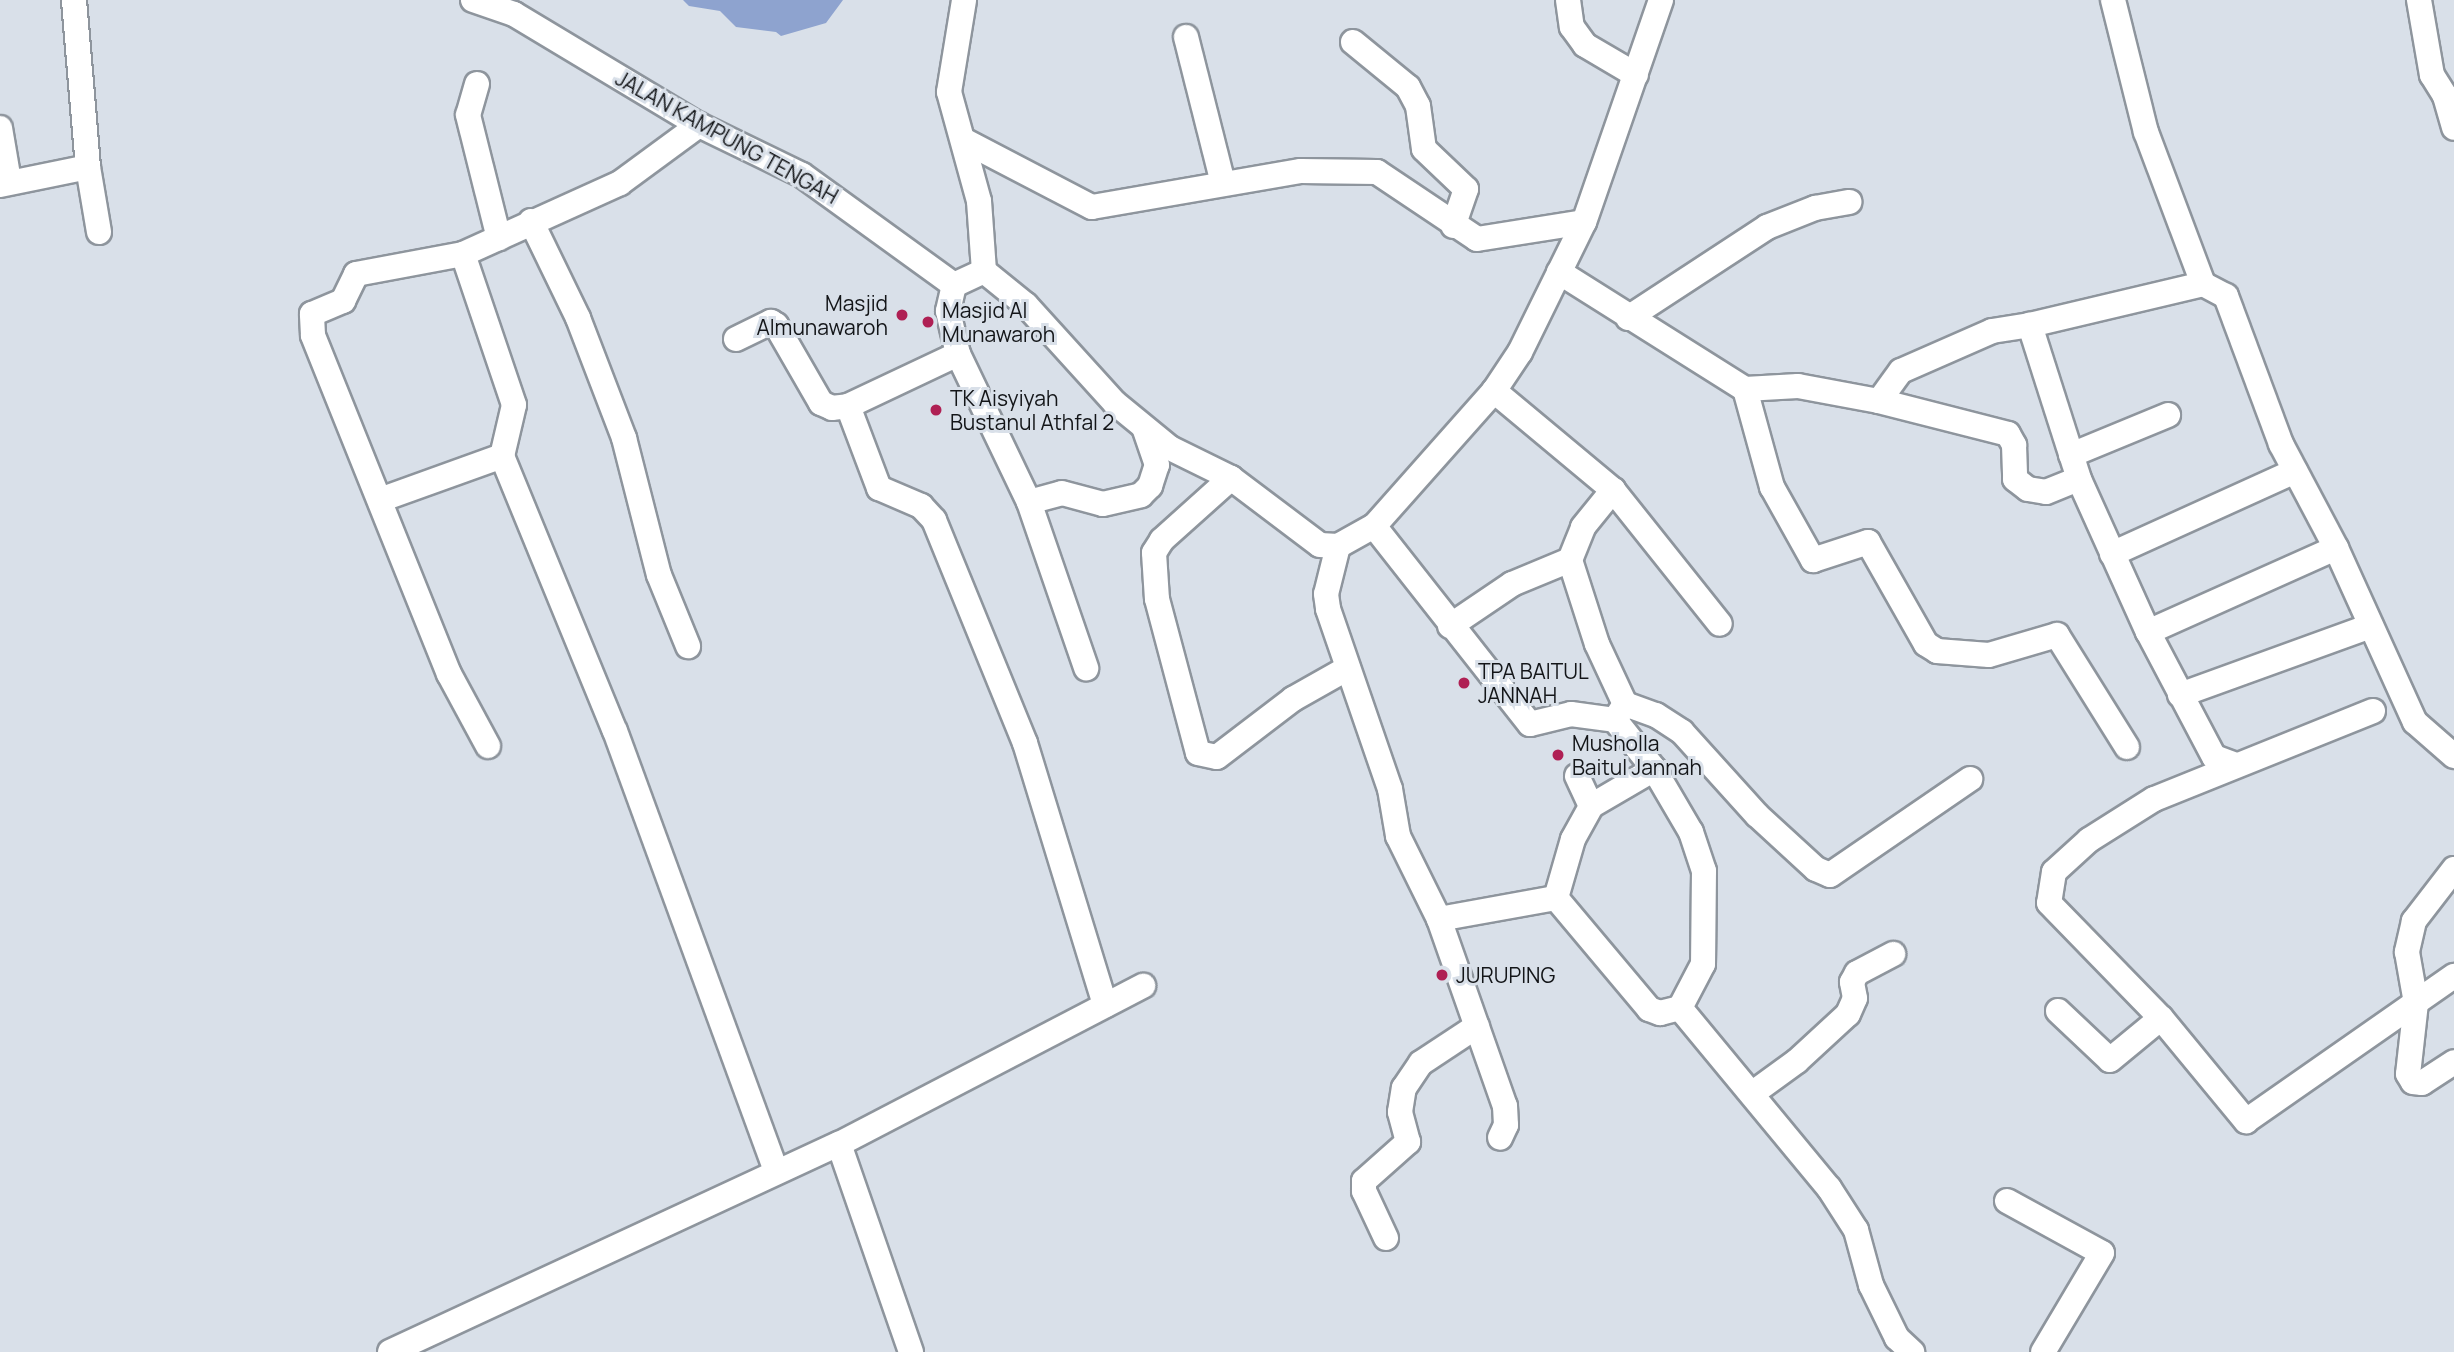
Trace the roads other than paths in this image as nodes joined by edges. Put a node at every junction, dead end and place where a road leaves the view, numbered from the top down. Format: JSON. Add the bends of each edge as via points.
{"nodes":[{"id":1,"x":74,"y":0,"type":"edge"},
{"id":2,"x":473,"y":0,"type":"edge"},
{"id":3,"x":964,"y":0,"type":"edge"},
{"id":4,"x":1568,"y":0,"type":"edge"},
{"id":5,"x":1661,"y":0,"type":"edge"},
{"id":6,"x":2113,"y":0,"type":"edge"},
{"id":7,"x":2418,"y":0,"type":"edge"},
{"id":8,"x":516,"y":7,"type":"edge"},
{"id":9,"x":1186,"y":37,"type":"dead end"},
{"id":10,"x":1353,"y":43,"type":"dead end"},
{"id":11,"x":1636,"y":75,"type":"junction"},
{"id":12,"x":477,"y":84,"type":"dead end"},
{"id":13,"x":2449,"y":99,"type":"edge"},
{"id":14,"x":699,"y":125,"type":"junction"},
{"id":15,"x":0,"y":128,"type":"edge"},
{"id":16,"x":2454,"y":128,"type":"edge"},
{"id":17,"x":965,"y":141,"type":"junction"},
{"id":18,"x":88,"y":167,"type":"junction"},
{"id":19,"x":4,"y":183,"type":"edge"},
{"id":20,"x":1223,"y":183,"type":"junction"},
{"id":21,"x":1849,"y":202,"type":"dead end"},
{"id":22,"x":531,"y":221,"type":"junction"},
{"id":23,"x":1584,"y":222,"type":"junction"},
{"id":24,"x":1453,"y":226,"type":"junction"},
{"id":25,"x":99,"y":232,"type":"dead end"},
{"id":26,"x":499,"y":238,"type":"junction"},
{"id":27,"x":463,"y":254,"type":"junction"},
{"id":28,"x":984,"y":271,"type":"junction"},
{"id":29,"x":1559,"y":272,"type":"junction"},
{"id":30,"x":2203,"y":284,"type":"junction"},
{"id":31,"x":954,"y":285,"type":"junction"},
{"id":32,"x":1628,"y":318,"type":"junction"},
{"id":33,"x":2030,"y":325,"type":"junction"},
{"id":34,"x":736,"y":339,"type":"dead end"},
{"id":35,"x":958,"y":354,"type":"junction"},
{"id":36,"x":1745,"y":389,"type":"junction"},
{"id":37,"x":1494,"y":391,"type":"junction"},
{"id":38,"x":1879,"y":401,"type":"junction"},
{"id":39,"x":848,"y":406,"type":"junction"},
{"id":40,"x":2168,"y":415,"type":"dead end"},
{"id":41,"x":1144,"y":428,"type":"junction"},
{"id":42,"x":2071,"y":455,"type":"junction"},
{"id":43,"x":502,"y":456,"type":"junction"},
{"id":44,"x":2295,"y":471,"type":"junction"},
{"id":45,"x":1231,"y":478,"type":"junction"},
{"id":46,"x":2078,"y":479,"type":"junction"},
{"id":47,"x":1613,"y":490,"type":"junction"},
{"id":48,"x":380,"y":500,"type":"junction"},
{"id":49,"x":1029,"y":502,"type":"junction"},
{"id":50,"x":1374,"y":526,"type":"junction"},
{"id":51,"x":1338,"y":546,"type":"junction"},
{"id":52,"x":2336,"y":548,"type":"junction"},
{"id":53,"x":2112,"y":554,"type":"junction"},
{"id":54,"x":1570,"y":560,"type":"junction"},
{"id":55,"x":1720,"y":624,"type":"dead end"},
{"id":56,"x":1450,"y":626,"type":"junction"},
{"id":57,"x":2371,"y":626,"type":"junction"},
{"id":58,"x":2148,"y":632,"type":"junction"},
{"id":59,"x":688,"y":646,"type":"dead end"},
{"id":60,"x":1086,"y":668,"type":"dead end"},
{"id":61,"x":1348,"y":668,"type":"junction"},
{"id":62,"x":2180,"y":695,"type":"junction"},
{"id":63,"x":2373,"y":711,"type":"dead end"},
{"id":64,"x":1620,"y":712,"type":"junction"},
{"id":65,"x":488,"y":746,"type":"dead end"},
{"id":66,"x":2127,"y":747,"type":"dead end"},
{"id":67,"x":2454,"y":756,"type":"edge"},
{"id":68,"x":2236,"y":765,"type":"junction"},
{"id":69,"x":1654,"y":769,"type":"junction"},
{"id":70,"x":1577,"y":776,"type":"dead end"},
{"id":71,"x":1970,"y":779,"type":"dead end"},
{"id":72,"x":1591,"y":806,"type":"junction"},
{"id":73,"x":2454,"y":869,"type":"edge"},
{"id":74,"x":1556,"y":898,"type":"junction"},
{"id":75,"x":1439,"y":919,"type":"junction"},
{"id":76,"x":1893,"y":954,"type":"dead end"},
{"id":77,"x":2454,"y":976,"type":"edge"},
{"id":78,"x":1143,"y":986,"type":"dead end"},
{"id":79,"x":2416,"y":1003,"type":"junction"},
{"id":80,"x":1105,"y":1005,"type":"junction"},
{"id":81,"x":1680,"y":1008,"type":"junction"},
{"id":82,"x":2058,"y":1011,"type":"dead end"},
{"id":83,"x":2161,"y":1018,"type":"junction"},
{"id":84,"x":1477,"y":1026,"type":"junction"},
{"id":85,"x":2454,"y":1062,"type":"edge"},
{"id":86,"x":1753,"y":1093,"type":"junction"},
{"id":87,"x":1500,"y":1138,"type":"dead end"},
{"id":88,"x":839,"y":1144,"type":"junction"},
{"id":89,"x":776,"y":1172,"type":"junction"},
{"id":90,"x":2007,"y":1201,"type":"dead end"},
{"id":91,"x":1386,"y":1238,"type":"dead end"},
{"id":92,"x":390,"y":1352,"type":"edge"},
{"id":93,"x":911,"y":1352,"type":"edge"},
{"id":94,"x":1912,"y":1352,"type":"edge"},
{"id":95,"x":2043,"y":1352,"type":"edge"}],
"edges":[{"from":1,"to":18,"type":"street"},
{"from":2,"to":8,"type":"street","name":"JALAN KAMPUNG TENGAH"},
{"from":3,"to":17,"type":"street","via":[[949,92],[953,117]]},
{"from":4,"to":11,"type":"street","via":[[1572,27],[1585,45]]},
{"from":5,"to":11,"type":"street"},
{"from":6,"to":30,"type":"street","via":[[2146,131]]},
{"from":7,"to":13,"type":"street","via":[[2432,75]]},
{"from":8,"to":14,"type":"street","name":"JALAN KAMPUNG TENGAH"},
{"from":9,"to":20,"type":"street"},
{"from":10,"to":24,"type":"street","via":[[1408,87],[1418,106],[1424,149],[1466,189]]},
{"from":11,"to":23,"type":"street"},
{"from":12,"to":26,"type":"street","via":[[468,115]]},
{"from":13,"to":16,"type":"street"},
{"from":14,"to":22,"type":"street","via":[[620,183]]},
{"from":14,"to":31,"type":"street","name":"JALAN KAMPUNG TENGAH","via":[[802,175]]},
{"from":15,"to":19,"type":"street"},
{"from":17,"to":20,"type":"street","via":[[1091,207]]},
{"from":17,"to":28,"type":"street","via":[[979,201]]},
{"from":18,"to":19,"type":"street"},
{"from":18,"to":25,"type":"street"},
{"from":20,"to":24,"type":"street","via":[[1301,171],[1377,172]]},
{"from":21,"to":32,"type":"street","via":[[1815,208],[1767,227]]},
{"from":22,"to":26,"type":"street"},
{"from":22,"to":59,"type":"street","via":[[573,306],[624,438],[659,575]]},
{"from":23,"to":24,"type":"street","via":[[1484,239]]},
{"from":23,"to":29,"type":"street"},
{"from":26,"to":27,"type":"street"},
{"from":27,"to":43,"type":"street","via":[[514,405]]},
{"from":27,"to":48,"type":"street","via":[[356,274],[343,301],[312,314],[313,335]]},
{"from":28,"to":31,"type":"street"},
{"from":28,"to":41,"type":"street","via":[[1026,305],[1115,403]]},
{"from":29,"to":32,"type":"street"},
{"from":29,"to":37,"type":"street","via":[[1520,352]]},
{"from":30,"to":33,"type":"street"},
{"from":30,"to":44,"type":"street","via":[[2218,289],[2233,306],[2267,411]]},
{"from":31,"to":35,"type":"street","via":[[948,311]]},
{"from":32,"to":36,"type":"street"},
{"from":33,"to":38,"type":"street","via":[[1992,331],[1901,370]]},
{"from":33,"to":42,"type":"street"},
{"from":34,"to":39,"type":"street","via":[[771,323],[776,325],[821,403],[832,408]]},
{"from":35,"to":39,"type":"street"},
{"from":35,"to":49,"type":"street"},
{"from":36,"to":38,"type":"street","via":[[1798,386]]},
{"from":36,"to":66,"type":"street","via":[[1772,487],[1813,560],[1868,542],[1926,644],[1937,651],[1989,655],[2057,635]]},
{"from":37,"to":47,"type":"street"},
{"from":37,"to":50,"type":"street"},
{"from":38,"to":46,"type":"street","via":[[2008,435],[2014,445],[2015,479],[2028,489],[2046,492]]},
{"from":39,"to":80,"type":"street","via":[[878,488],[921,506],[934,520],[1025,743]]},
{"from":40,"to":42,"type":"street"},
{"from":41,"to":45,"type":"street","via":[[1170,448]]},
{"from":41,"to":49,"type":"street","via":[[1157,465],[1150,486],[1141,495],[1103,504],[1062,493]]},
{"from":42,"to":46,"type":"street"},
{"from":43,"to":48,"type":"street"},
{"from":43,"to":89,"type":"street","via":[[629,769]]},
{"from":44,"to":52,"type":"street"},
{"from":44,"to":53,"type":"street"},
{"from":45,"to":51,"type":"street","via":[[1320,545]]},
{"from":45,"to":61,"type":"street","via":[[1162,540],[1154,553],[1157,599],[1198,753],[1217,757],[1293,699]]},
{"from":46,"to":53,"type":"street"},
{"from":47,"to":54,"type":"street","via":[[1583,527]]},
{"from":47,"to":55,"type":"street"},
{"from":48,"to":65,"type":"street","via":[[449,674]]},
{"from":49,"to":60,"type":"street"},
{"from":50,"to":51,"type":"street"},
{"from":50,"to":56,"type":"street"},
{"from":51,"to":61,"type":"street","via":[[1326,594]]},
{"from":52,"to":57,"type":"street"},
{"from":52,"to":58,"type":"street"},
{"from":53,"to":58,"type":"street"},
{"from":54,"to":56,"type":"street","via":[[1512,584]]},
{"from":54,"to":64,"type":"street"},
{"from":56,"to":64,"type":"street","via":[[1530,724],[1572,714]]},
{"from":57,"to":62,"type":"street"},
{"from":57,"to":67,"type":"street","via":[[2415,722]]},
{"from":58,"to":62,"type":"street"},
{"from":61,"to":75,"type":"street","via":[[1390,789],[1398,836]]},
{"from":62,"to":68,"type":"street","via":[[2214,757]]},
{"from":63,"to":68,"type":"street"},
{"from":64,"to":69,"type":"street"},
{"from":64,"to":71,"type":"street","via":[[1656,715],[1682,732],[1782,838],[1816,869],[1830,875]]},
{"from":68,"to":83,"type":"street","via":[[2154,799],[2089,840],[2053,872],[2049,903]]},
{"from":69,"to":72,"type":"street"},
{"from":69,"to":81,"type":"street","via":[[1691,832],[1704,871],[1703,964]]},
{"from":70,"to":72,"type":"street"},
{"from":72,"to":74,"type":"street","via":[[1573,839]]},
{"from":73,"to":79,"type":"street","via":[[2414,920],[2407,952]]},
{"from":74,"to":75,"type":"street"},
{"from":74,"to":81,"type":"street","via":[[1649,1009],[1660,1013]]},
{"from":75,"to":84,"type":"street"},
{"from":76,"to":86,"type":"street","via":[[1857,973],[1848,1014],[1797,1061]]},
{"from":77,"to":79,"type":"street"},
{"from":78,"to":80,"type":"street"},
{"from":79,"to":83,"type":"street","via":[[2246,1121]]},
{"from":79,"to":85,"type":"street","via":[[2409,1079],[2422,1083]]},
{"from":80,"to":88,"type":"street"},
{"from":81,"to":86,"type":"street"},
{"from":82,"to":83,"type":"street","via":[[2110,1060]]},
{"from":84,"to":87,"type":"street","via":[[1507,1114]]},
{"from":84,"to":91,"type":"street","via":[[1421,1063],[1404,1088],[1400,1112],[1408,1142],[1364,1181],[1364,1191]]},
{"from":86,"to":94,"type":"street","via":[[1851,1222],[1876,1295],[1897,1338]]},
{"from":88,"to":89,"type":"street"},
{"from":88,"to":93,"type":"street"},
{"from":89,"to":92,"type":"street"},
{"from":90,"to":95,"type":"street","via":[[2102,1254]]}]}
